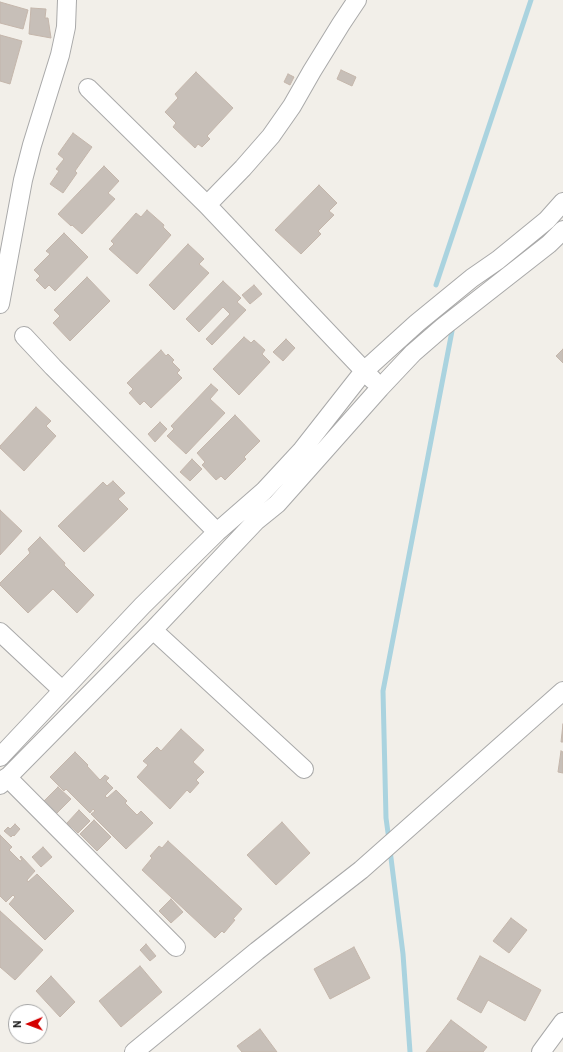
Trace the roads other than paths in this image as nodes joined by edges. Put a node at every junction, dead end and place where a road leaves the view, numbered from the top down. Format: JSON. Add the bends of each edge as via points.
{"nodes":[{"id":1,"x":67,"y":0,"type":"edge"},
{"id":2,"x":357,"y":0,"type":"edge"},
{"id":3,"x":88,"y":88,"type":"dead end"},
{"id":4,"x":563,"y":202,"type":"edge"},
{"id":5,"x":207,"y":205,"type":"junction"},
{"id":6,"x":563,"y":230,"type":"edge"},
{"id":7,"x":0,"y":304,"type":"edge"},
{"id":8,"x":24,"y":336,"type":"dead end"},
{"id":9,"x":364,"y":371,"type":"junction"},
{"id":10,"x":380,"y":388,"type":"junction"},
{"id":11,"x":217,"y":532,"type":"junction"},
{"id":12,"x":153,"y":630,"type":"junction"},
{"id":13,"x":0,"y":632,"type":"edge"},
{"id":14,"x":62,"y":690,"type":"junction"},
{"id":15,"x":563,"y":691,"type":"edge"},
{"id":16,"x":0,"y":757,"type":"edge"},
{"id":17,"x":304,"y":770,"type":"dead end"},
{"id":18,"x":4,"y":781,"type":"edge"},
{"id":19,"x":176,"y":947,"type":"dead end"},
{"id":20,"x":563,"y":1022,"type":"edge"},
{"id":21,"x":134,"y":1052,"type":"edge"},
{"id":22,"x":541,"y":1052,"type":"edge"}],
"edges":[{"from":1,"to":7,"type":"street","via":[[66,27],[60,56],[25,173]]},
{"from":2,"to":5,"type":"street","via":[[271,136]]},
{"from":3,"to":5,"type":"street"},
{"from":4,"to":9,"type":"street","via":[[547,220],[417,323]]},
{"from":5,"to":9,"type":"street"},
{"from":6,"to":10,"type":"street","via":[[549,244],[443,327],[413,353]]},
{"from":8,"to":11,"type":"street"},
{"from":9,"to":10,"type":"street"},
{"from":9,"to":11,"type":"street","via":[[293,460],[264,491]]},
{"from":10,"to":12,"type":"street","via":[[278,504],[256,521]]},
{"from":11,"to":14,"type":"street"},
{"from":12,"to":17,"type":"street"},
{"from":12,"to":18,"type":"street"},
{"from":13,"to":14,"type":"street"},
{"from":14,"to":16,"type":"street"},
{"from":15,"to":21,"type":"street","via":[[362,870],[257,951]]},
{"from":18,"to":19,"type":"street"},
{"from":20,"to":22,"type":"street"}]}
